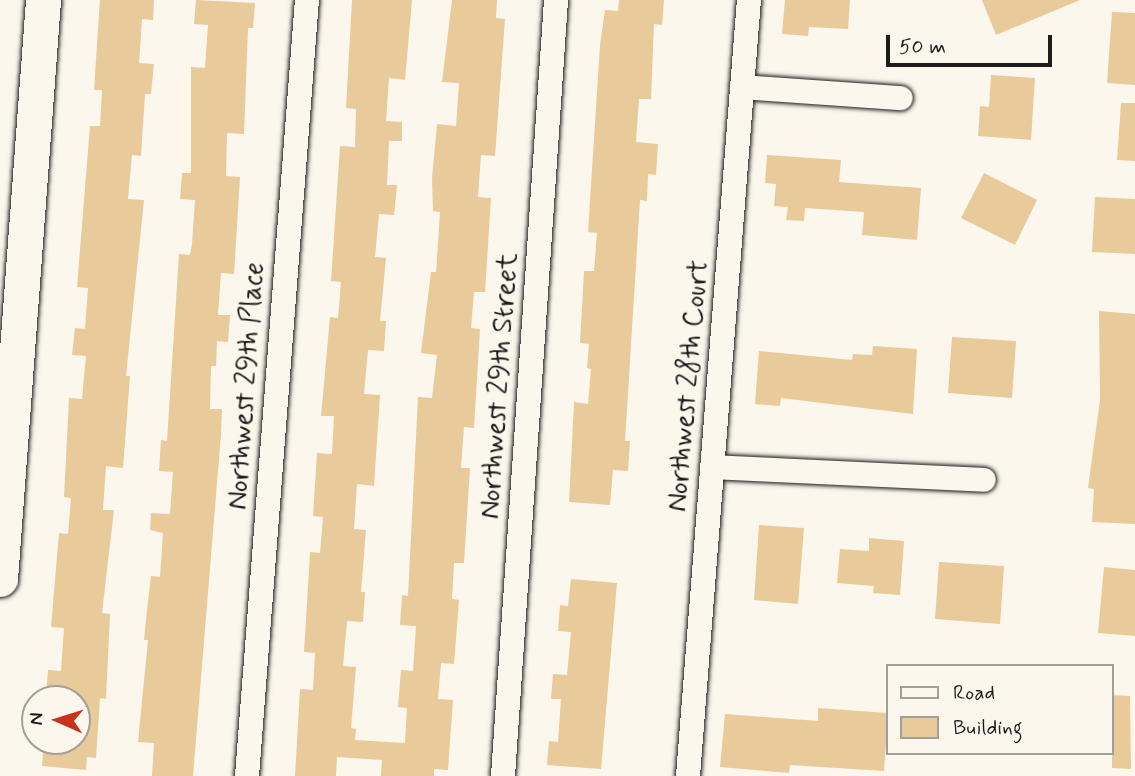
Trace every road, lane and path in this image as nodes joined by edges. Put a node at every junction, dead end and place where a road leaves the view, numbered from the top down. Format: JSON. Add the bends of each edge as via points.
{"nodes":[{"id":1,"x":43,"y":0,"type":"edge"},
{"id":2,"x":307,"y":0,"type":"edge"},
{"id":3,"x":556,"y":0,"type":"edge"},
{"id":4,"x":749,"y":0,"type":"edge"},
{"id":5,"x":742,"y":87,"type":"junction"},
{"id":6,"x":901,"y":98,"type":"dead end"},
{"id":7,"x":712,"y":467,"type":"junction"},
{"id":8,"x":984,"y":480,"type":"dead end"},
{"id":9,"x":0,"y":579,"type":"edge"},
{"id":10,"x":247,"y":776,"type":"edge"},
{"id":11,"x":503,"y":776,"type":"edge"},
{"id":12,"x":688,"y":776,"type":"edge"}],
"edges":[{"from":1,"to":9,"type":"street"},
{"from":2,"to":10,"type":"street","name":"Northwest 29th Place"},
{"from":3,"to":11,"type":"street","name":"Northwest 29th Street"},
{"from":4,"to":5,"type":"street","name":"Northwest 28th Court"},
{"from":5,"to":6,"type":"street"},
{"from":5,"to":7,"type":"street","name":"Northwest 28th Court"},
{"from":7,"to":8,"type":"street"},
{"from":7,"to":12,"type":"street","name":"Northwest 28th Court"}]}
